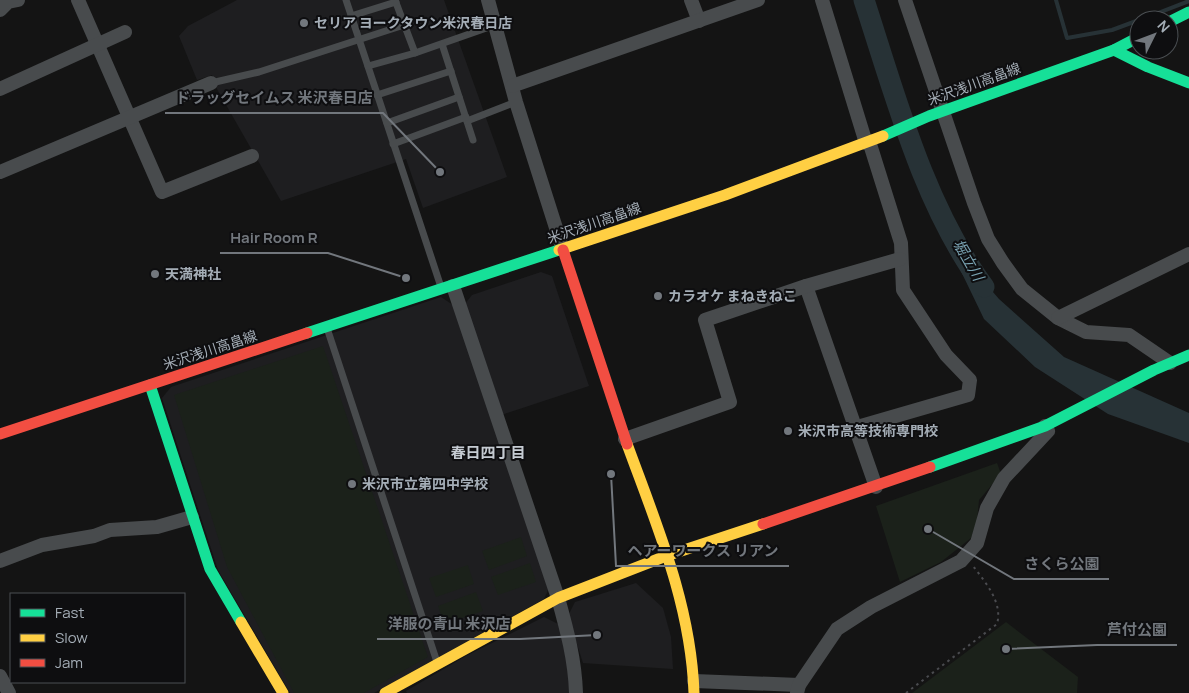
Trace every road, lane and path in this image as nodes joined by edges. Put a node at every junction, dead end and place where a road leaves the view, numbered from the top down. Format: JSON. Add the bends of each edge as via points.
{"nodes":[{"id":1,"x":18,"y":0,"type":"edge"},
{"id":2,"x":78,"y":0,"type":"edge"},
{"id":3,"x":346,"y":0,"type":"edge"},
{"id":4,"x":488,"y":0,"type":"edge"},
{"id":5,"x":691,"y":0,"type":"edge"},
{"id":6,"x":758,"y":0,"type":"edge"},
{"id":7,"x":822,"y":0,"type":"edge"},
{"id":8,"x":904,"y":0,"type":"edge"},
{"id":9,"x":395,"y":1,"type":"edge"},
{"id":10,"x":0,"y":10,"type":"edge"},
{"id":11,"x":351,"y":16,"type":"junction"},
{"id":12,"x":699,"y":21,"type":"junction"},
{"id":13,"x":404,"y":25,"type":"junction"},
{"id":14,"x":495,"y":25,"type":"junction"},
{"id":15,"x":125,"y":32,"type":"dead end"},
{"id":16,"x":359,"y":40,"type":"junction"},
{"id":17,"x":1129,"y":42,"type":"edge"},
{"id":18,"x":97,"y":44,"type":"junction"},
{"id":19,"x":442,"y":44,"type":"junction"},
{"id":20,"x":1114,"y":50,"type":"junction"},
{"id":21,"x":415,"y":53,"type":"junction"},
{"id":22,"x":368,"y":66,"type":"junction"},
{"id":23,"x":451,"y":71,"type":"junction"},
{"id":24,"x":211,"y":83,"type":"joint"},
{"id":25,"x":1189,"y":83,"type":"edge"},
{"id":26,"x":512,"y":86,"type":"junction"},
{"id":27,"x":0,"y":89,"type":"edge"},
{"id":28,"x":377,"y":95,"type":"junction"},
{"id":29,"x":459,"y":97,"type":"junction"},
{"id":30,"x":516,"y":102,"type":"junction"},
{"id":31,"x":943,"y":111,"type":"junction"},
{"id":32,"x":128,"y":116,"type":"junction"},
{"id":33,"x":466,"y":119,"type":"junction"},
{"id":34,"x":386,"y":123,"type":"junction"},
{"id":35,"x":473,"y":140,"type":"dead end"},
{"id":36,"x":867,"y":142,"type":"junction"},
{"id":37,"x":393,"y":144,"type":"junction"},
{"id":38,"x":252,"y":156,"type":"dead end"},
{"id":39,"x":0,"y":172,"type":"edge"},
{"id":40,"x":563,"y":250,"type":"junction"},
{"id":41,"x":1189,"y":254,"type":"edge"},
{"id":42,"x":900,"y":259,"type":"junction"},
{"id":43,"x":806,"y":286,"type":"junction"},
{"id":44,"x":448,"y":288,"type":"junction"},
{"id":45,"x":1058,"y":318,"type":"junction"},
{"id":46,"x":327,"y":327,"type":"junction"},
{"id":47,"x":1189,"y":355,"type":"edge"},
{"id":48,"x":1170,"y":363,"type":"junction"},
{"id":49,"x":150,"y":385,"type":"junction"},
{"id":50,"x":1045,"y":426,"type":"junction"},
{"id":51,"x":854,"y":428,"type":"junction"},
{"id":52,"x":0,"y":434,"type":"edge"},
{"id":53,"x":625,"y":439,"type":"junction"},
{"id":54,"x":876,"y":487,"type":"junction"},
{"id":55,"x":192,"y":516,"type":"junction"},
{"id":56,"x":666,"y":556,"type":"junction"},
{"id":57,"x":969,"y":561,"type":"dead end"},
{"id":58,"x":0,"y":562,"type":"edge"},
{"id":59,"x":558,"y":598,"type":"junction"},
{"id":60,"x":438,"y":664,"type":"junction"},
{"id":61,"x":0,"y":676,"type":"edge"},
{"id":62,"x":694,"y":687,"type":"edge"},
{"id":63,"x":798,"y":689,"type":"edge"},
{"id":64,"x":9,"y":693,"type":"edge"},
{"id":65,"x":283,"y":693,"type":"edge"},
{"id":66,"x":385,"y":693,"type":"edge"},
{"id":67,"x":576,"y":693,"type":"edge"},
{"id":68,"x":906,"y":693,"type":"edge"}],
"edges":[{"from":1,"to":10,"type":"street","via":[[8,2]]},
{"from":2,"to":18,"type":"street"},
{"from":3,"to":11,"type":"lane"},
{"from":4,"to":14,"type":"street"},
{"from":5,"to":12,"type":"street"},
{"from":6,"to":12,"type":"street"},
{"from":7,"to":36,"type":"street"},
{"from":8,"to":31,"type":"street"},
{"from":9,"to":11,"type":"lane"},
{"from":9,"to":13,"type":"lane"},
{"from":11,"to":16,"type":"lane"},
{"from":12,"to":26,"type":"street"},
{"from":13,"to":16,"type":"lane"},
{"from":13,"to":21,"type":"lane"},
{"from":14,"to":19,"type":"lane"},
{"from":14,"to":26,"type":"street"},
{"from":15,"to":18,"type":"street"},
{"from":16,"to":22,"type":"lane"},
{"from":16,"to":24,"type":"lane","via":[[259,72]]},
{"from":17,"to":20,"type":"street","name":"米沢浅川高畠線"},
{"from":18,"to":27,"type":"street"},
{"from":18,"to":32,"type":"street"},
{"from":19,"to":21,"type":"lane"},
{"from":19,"to":23,"type":"lane"},
{"from":20,"to":25,"type":"street"},
{"from":20,"to":31,"type":"street","name":"米沢浅川高畠線"},
{"from":21,"to":22,"type":"lane"},
{"from":22,"to":28,"type":"lane"},
{"from":23,"to":28,"type":"lane"},
{"from":23,"to":29,"type":"lane"},
{"from":24,"to":32,"type":"street"},
{"from":26,"to":30,"type":"street"},
{"from":28,"to":34,"type":"lane"},
{"from":29,"to":33,"type":"lane"},
{"from":29,"to":34,"type":"lane"},
{"from":30,"to":33,"type":"lane"},
{"from":30,"to":40,"type":"street"},
{"from":31,"to":36,"type":"street","name":"米沢浅川高畠線"},
{"from":31,"to":45,"type":"street","via":[[988,239],[1022,289]]},
{"from":32,"to":38,"type":"street","via":[[162,192]]},
{"from":32,"to":39,"type":"street"},
{"from":33,"to":35,"type":"lane"},
{"from":33,"to":37,"type":"lane"},
{"from":34,"to":37,"type":"lane"},
{"from":36,"to":40,"type":"street","name":"米沢浅川高畠線"},
{"from":36,"to":42,"type":"street","via":[[901,243]]},
{"from":37,"to":44,"type":"lane"},
{"from":40,"to":44,"type":"street","name":"米沢浅川高畠線"},
{"from":40,"to":53,"type":"street"},
{"from":41,"to":45,"type":"street"},
{"from":42,"to":43,"type":"street"},
{"from":42,"to":51,"type":"street","via":[[903,290],[946,355],[970,380],[968,395]]},
{"from":43,"to":51,"type":"street"},
{"from":43,"to":53,"type":"street","via":[[704,320],[730,402]]},
{"from":44,"to":46,"type":"street","name":"米沢浅川高畠線"},
{"from":44,"to":59,"type":"street"},
{"from":45,"to":48,"type":"street","via":[[1086,332],[1129,335]]},
{"from":46,"to":49,"type":"street","name":"米沢浅川高畠線"},
{"from":46,"to":60,"type":"lane"},
{"from":47,"to":48,"type":"street"},
{"from":48,"to":50,"type":"street"},
{"from":49,"to":52,"type":"street","name":"米沢浅川高畠線"},
{"from":49,"to":55,"type":"street"},
{"from":50,"to":54,"type":"street"},
{"from":50,"to":63,"type":"street","via":[[1048,431],[1004,478],[987,508],[977,543],[961,561],[871,607],[837,630]]},
{"from":51,"to":54,"type":"street"},
{"from":53,"to":56,"type":"street"},
{"from":54,"to":56,"type":"street"},
{"from":55,"to":58,"type":"street","via":[[157,528],[110,530],[42,545]]},
{"from":55,"to":65,"type":"street","via":[[210,569]]},
{"from":56,"to":59,"type":"street"},
{"from":56,"to":62,"type":"street","via":[[686,620]]},
{"from":57,"to":68,"type":"path","via":[[994,597],[1000,614],[997,624]]},
{"from":59,"to":60,"type":"street"},
{"from":59,"to":67,"type":"street","via":[[576,671]]},
{"from":60,"to":66,"type":"street"},
{"from":61,"to":64,"type":"street"},
{"from":62,"to":63,"type":"street"}]}
